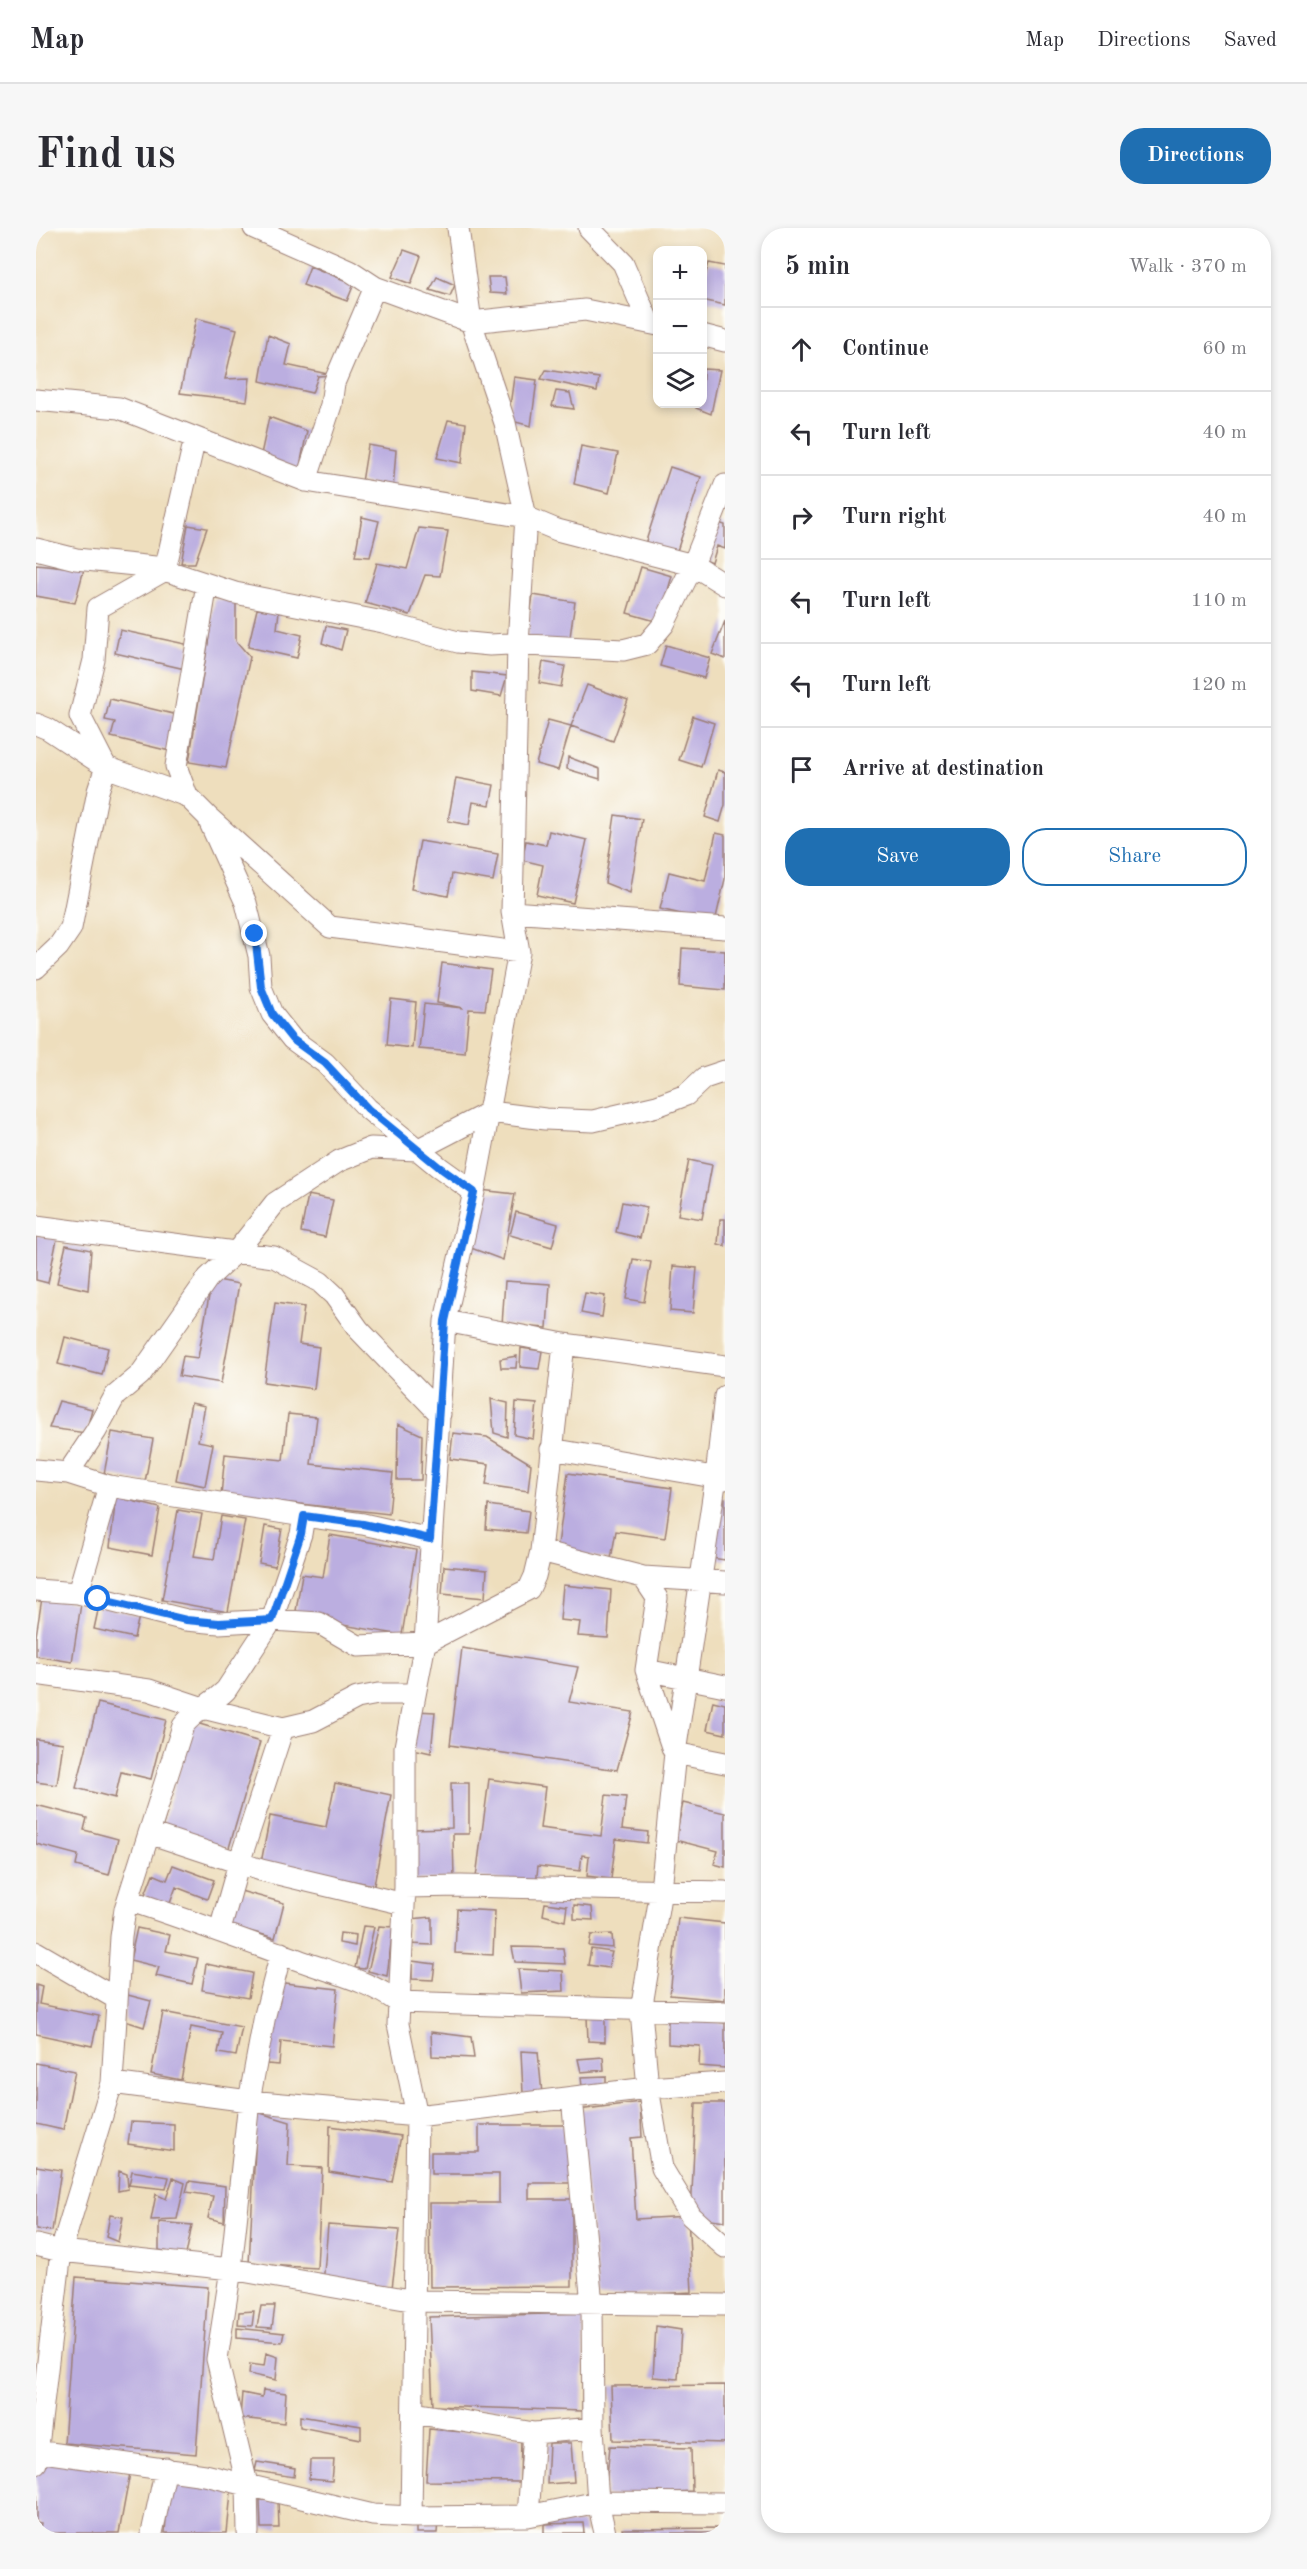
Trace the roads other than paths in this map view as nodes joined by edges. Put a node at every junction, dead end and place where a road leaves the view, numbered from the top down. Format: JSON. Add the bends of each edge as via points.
{"nodes":[{"id":1,"x":254,"y":228,"type":"edge"},
{"id":2,"x":458,"y":228,"type":"edge"},
{"id":3,"x":589,"y":228,"type":"edge"},
{"id":4,"x":375,"y":287,"type":"junction"},
{"id":5,"x":471,"y":322,"type":"junction"},
{"id":6,"x":653,"y":324,"type":"edge"},
{"id":7,"x":707,"y":336,"type":"edge"},
{"id":8,"x":725,"y":341,"type":"edge"},
{"id":9,"x":36,"y":400,"type":"edge"},
{"id":10,"x":195,"y":438,"type":"junction"},
{"id":11,"x":306,"y":481,"type":"junction"},
{"id":12,"x":725,"y":485,"type":"edge"},
{"id":13,"x":526,"y":518,"type":"junction"},
{"id":14,"x":36,"y":549,"type":"edge"},
{"id":15,"x":693,"y":565,"type":"junction"},
{"id":16,"x":165,"y":570,"type":"junction"},
{"id":17,"x":207,"y":584,"type":"junction"},
{"id":18,"x":725,"y":585,"type":"edge"},
{"id":19,"x":518,"y":644,"type":"junction"},
{"id":20,"x":36,"y":724,"type":"edge"},
{"id":21,"x":106,"y":767,"type":"junction"},
{"id":22,"x":188,"y":796,"type":"junction"},
{"id":23,"x":207,"y":816,"type":"junction"},
{"id":24,"x":512,"y":912,"type":"junction"},
{"id":25,"x":725,"y":928,"type":"edge"},
{"id":26,"x":519,"y":952,"type":"junction"},
{"id":27,"x":36,"y":968,"type":"edge"},
{"id":28,"x":725,"y":1071,"type":"edge"},
{"id":29,"x":490,"y":1112,"type":"junction"},
{"id":30,"x":417,"y":1150,"type":"junction"},
{"id":31,"x":474,"y":1192,"type":"junction"},
{"id":32,"x":36,"y":1226,"type":"edge"},
{"id":33,"x":237,"y":1251,"type":"junction"},
{"id":34,"x":445,"y":1321,"type":"junction"},
{"id":35,"x":564,"y":1344,"type":"junction"},
{"id":36,"x":725,"y":1366,"type":"edge"},
{"id":37,"x":725,"y":1396,"type":"edge"},
{"id":38,"x":440,"y":1414,"type":"junction"},
{"id":39,"x":551,"y":1449,"type":"junction"},
{"id":40,"x":36,"y":1470,"type":"edge"},
{"id":41,"x":68,"y":1473,"type":"junction"},
{"id":42,"x":721,"y":1478,"type":"edge"},
{"id":43,"x":109,"y":1486,"type":"junction"},
{"id":44,"x":304,"y":1516,"type":"junction"},
{"id":45,"x":430,"y":1539,"type":"junction"},
{"id":46,"x":541,"y":1551,"type":"junction"},
{"id":47,"x":643,"y":1577,"type":"junction"},
{"id":48,"x":700,"y":1580,"type":"junction"},
{"id":49,"x":725,"y":1582,"type":"edge"},
{"id":50,"x":36,"y":1590,"type":"edge"},
{"id":51,"x":78,"y":1593,"type":"junction"},
{"id":52,"x":272,"y":1620,"type":"junction"},
{"id":53,"x":425,"y":1643,"type":"junction"},
{"id":54,"x":646,"y":1670,"type":"junction"},
{"id":55,"x":36,"y":1674,"type":"edge"},
{"id":56,"x":686,"y":1678,"type":"junction"},
{"id":57,"x":725,"y":1686,"type":"edge"},
{"id":58,"x":415,"y":1694,"type":"junction"},
{"id":59,"x":203,"y":1708,"type":"junction"},
{"id":60,"x":283,"y":1728,"type":"junction"},
{"id":61,"x":675,"y":1753,"type":"junction"},
{"id":62,"x":725,"y":1763,"type":"edge"},
{"id":63,"x":149,"y":1833,"type":"junction"},
{"id":64,"x":239,"y":1863,"type":"junction"},
{"id":65,"x":660,"y":1890,"type":"junction"},
{"id":66,"x":725,"y":1892,"type":"edge"},
{"id":67,"x":404,"y":1895,"type":"junction"},
{"id":68,"x":128,"y":1900,"type":"junction"},
{"id":69,"x":220,"y":1930,"type":"junction"},
{"id":70,"x":36,"y":1952,"type":"edge"},
{"id":71,"x":281,"y":1953,"type":"junction"},
{"id":72,"x":117,"y":1999,"type":"junction"},
{"id":73,"x":398,"y":2001,"type":"junction"},
{"id":74,"x":641,"y":2011,"type":"junction"},
{"id":75,"x":725,"y":2012,"type":"edge"},
{"id":76,"x":112,"y":2083,"type":"junction"},
{"id":77,"x":725,"y":2083,"type":"edge"},
{"id":78,"x":648,"y":2088,"type":"junction"},
{"id":79,"x":572,"y":2098,"type":"junction"},
{"id":80,"x":249,"y":2101,"type":"junction"},
{"id":81,"x":417,"y":2116,"type":"junction"},
{"id":82,"x":36,"y":2245,"type":"edge"},
{"id":83,"x":725,"y":2247,"type":"edge"},
{"id":84,"x":61,"y":2251,"type":"junction"},
{"id":85,"x":231,"y":2270,"type":"junction"},
{"id":86,"x":416,"y":2301,"type":"junction"},
{"id":87,"x":592,"y":2304,"type":"junction"},
{"id":88,"x":725,"y":2305,"type":"edge"},
{"id":89,"x":414,"y":2413,"type":"junction"},
{"id":90,"x":593,"y":2428,"type":"junction"},
{"id":91,"x":534,"y":2433,"type":"junction"},
{"id":92,"x":37,"y":2455,"type":"edge"},
{"id":93,"x":165,"y":2468,"type":"junction"},
{"id":94,"x":247,"y":2484,"type":"junction"},
{"id":95,"x":597,"y":2502,"type":"junction"},
{"id":96,"x":725,"y":2503,"type":"edge"},
{"id":97,"x":528,"y":2516,"type":"junction"},
{"id":98,"x":411,"y":2517,"type":"junction"},
{"id":99,"x":373,"y":2524,"type":"edge"},
{"id":100,"x":152,"y":2533,"type":"edge"},
{"id":101,"x":248,"y":2533,"type":"edge"},
{"id":102,"x":605,"y":2533,"type":"edge"}],
"edges":[{"from":1,"to":4,"type":"street","via":[[349,270]]},
{"from":2,"to":5,"type":"street"},
{"from":3,"to":6,"type":"street","via":[[623,263]]},
{"from":4,"to":5,"type":"street"},
{"from":4,"to":11,"type":"street","via":[[334,383],[331,405]]},
{"from":5,"to":6,"type":"street","via":[[585,310]]},
{"from":5,"to":13,"type":"street","via":[[505,423]]},
{"from":7,"to":8,"type":"street"},
{"from":9,"to":10,"type":"street","via":[[119,408]]},
{"from":10,"to":11,"type":"street"},
{"from":10,"to":16,"type":"street"},
{"from":11,"to":13,"type":"street"},
{"from":12,"to":15,"type":"street"},
{"from":13,"to":15,"type":"street","via":[[557,530]]},
{"from":13,"to":19,"type":"street"},
{"from":14,"to":16,"type":"street","via":[[76,559]]},
{"from":15,"to":18,"type":"street"},
{"from":15,"to":19,"type":"street","via":[[664,624],[647,644],[624,650]]},
{"from":16,"to":17,"type":"street"},
{"from":16,"to":21,"type":"street","via":[[98,608],[94,660],[80,716]]},
{"from":17,"to":19,"type":"street","via":[[458,642]]},
{"from":17,"to":22,"type":"street","via":[[176,766]]},
{"from":19,"to":24,"type":"street"},
{"from":20,"to":21,"type":"street"},
{"from":21,"to":22,"type":"street"},
{"from":21,"to":27,"type":"street","via":[[71,928]]},
{"from":22,"to":23,"type":"street"},
{"from":23,"to":26,"type":"street","via":[[330,927]]},
{"from":23,"to":30,"type":"street","via":[[246,903],[259,956],[261,987],[272,1014],[292,1039],[325,1063],[368,1109]]},
{"from":24,"to":25,"type":"street"},
{"from":24,"to":26,"type":"street"},
{"from":26,"to":29,"type":"street"},
{"from":28,"to":29,"type":"street","via":[[704,1078],[686,1095],[657,1106],[592,1121]]},
{"from":29,"to":30,"type":"street"},
{"from":29,"to":31,"type":"street"},
{"from":30,"to":31,"type":"street"},
{"from":30,"to":33,"type":"street","via":[[371,1148],[339,1161],[275,1203]]},
{"from":31,"to":34,"type":"street"},
{"from":32,"to":33,"type":"street"},
{"from":33,"to":38,"type":"street","via":[[274,1257],[320,1282],[359,1330]]},
{"from":33,"to":41,"type":"street","via":[[208,1278],[140,1375],[115,1396]]},
{"from":34,"to":35,"type":"street"},
{"from":34,"to":38,"type":"street"},
{"from":35,"to":36,"type":"street"},
{"from":35,"to":39,"type":"street"},
{"from":37,"to":42,"type":"street"},
{"from":38,"to":45,"type":"street"},
{"from":39,"to":42,"type":"street"},
{"from":39,"to":46,"type":"street"},
{"from":40,"to":41,"type":"street"},
{"from":41,"to":43,"type":"street"},
{"from":42,"to":48,"type":"street"},
{"from":43,"to":44,"type":"street"},
{"from":43,"to":51,"type":"street"},
{"from":44,"to":45,"type":"street"},
{"from":44,"to":52,"type":"street"},
{"from":45,"to":53,"type":"street"},
{"from":46,"to":47,"type":"street"},
{"from":46,"to":53,"type":"street","via":[[529,1589]]},
{"from":47,"to":48,"type":"street"},
{"from":47,"to":54,"type":"street","via":[[657,1598]]},
{"from":48,"to":49,"type":"street"},
{"from":48,"to":56,"type":"street"},
{"from":50,"to":51,"type":"street"},
{"from":51,"to":52,"type":"street","via":[[186,1620]]},
{"from":52,"to":53,"type":"street","via":[[319,1623],[358,1646]]},
{"from":52,"to":59,"type":"street","via":[[226,1690]]},
{"from":53,"to":58,"type":"street"},
{"from":54,"to":56,"type":"street"},
{"from":54,"to":61,"type":"street"},
{"from":55,"to":59,"type":"street","via":[[148,1690]]},
{"from":56,"to":57,"type":"street"},
{"from":56,"to":61,"type":"street"},
{"from":58,"to":60,"type":"street","via":[[357,1698],[313,1721]]},
{"from":58,"to":67,"type":"street","via":[[405,1748]]},
{"from":59,"to":60,"type":"street"},
{"from":59,"to":63,"type":"street","via":[[183,1726]]},
{"from":60,"to":64,"type":"street"},
{"from":61,"to":62,"type":"street"},
{"from":61,"to":65,"type":"street"},
{"from":63,"to":64,"type":"street"},
{"from":63,"to":68,"type":"street"},
{"from":64,"to":67,"type":"street","via":[[296,1880]]},
{"from":64,"to":69,"type":"street"},
{"from":65,"to":66,"type":"street"},
{"from":65,"to":67,"type":"street","via":[[461,1886]]},
{"from":65,"to":74,"type":"street"},
{"from":67,"to":73,"type":"street"},
{"from":68,"to":69,"type":"street"},
{"from":68,"to":72,"type":"street"},
{"from":69,"to":71,"type":"street"},
{"from":70,"to":72,"type":"street"},
{"from":71,"to":73,"type":"street","via":[[380,1989]]},
{"from":71,"to":80,"type":"street"},
{"from":72,"to":76,"type":"street"},
{"from":73,"to":74,"type":"street"},
{"from":73,"to":81,"type":"street","via":[[398,2024]]},
{"from":74,"to":75,"type":"street"},
{"from":74,"to":78,"type":"street"},
{"from":76,"to":80,"type":"street"},
{"from":76,"to":84,"type":"street"},
{"from":77,"to":78,"type":"street"},
{"from":78,"to":79,"type":"street"},
{"from":78,"to":83,"type":"street","via":[[662,2168],[691,2216]]},
{"from":79,"to":81,"type":"street"},
{"from":79,"to":87,"type":"street"},
{"from":80,"to":81,"type":"street"},
{"from":80,"to":85,"type":"street"},
{"from":81,"to":86,"type":"street"},
{"from":82,"to":84,"type":"street"},
{"from":84,"to":85,"type":"street"},
{"from":84,"to":92,"type":"street"},
{"from":85,"to":86,"type":"street"},
{"from":85,"to":94,"type":"street","via":[[218,2359]]},
{"from":86,"to":87,"type":"street"},
{"from":86,"to":89,"type":"street"},
{"from":87,"to":88,"type":"street"},
{"from":87,"to":90,"type":"street"},
{"from":89,"to":91,"type":"street"},
{"from":89,"to":98,"type":"street"},
{"from":90,"to":91,"type":"street"},
{"from":90,"to":95,"type":"street"},
{"from":91,"to":97,"type":"street"},
{"from":92,"to":93,"type":"street"},
{"from":93,"to":94,"type":"street"},
{"from":93,"to":100,"type":"street"},
{"from":94,"to":99,"type":"street"},
{"from":94,"to":101,"type":"street"},
{"from":95,"to":96,"type":"street"},
{"from":95,"to":97,"type":"street"},
{"from":95,"to":102,"type":"street"},
{"from":97,"to":98,"type":"street"},
{"from":98,"to":99,"type":"street"}]}
